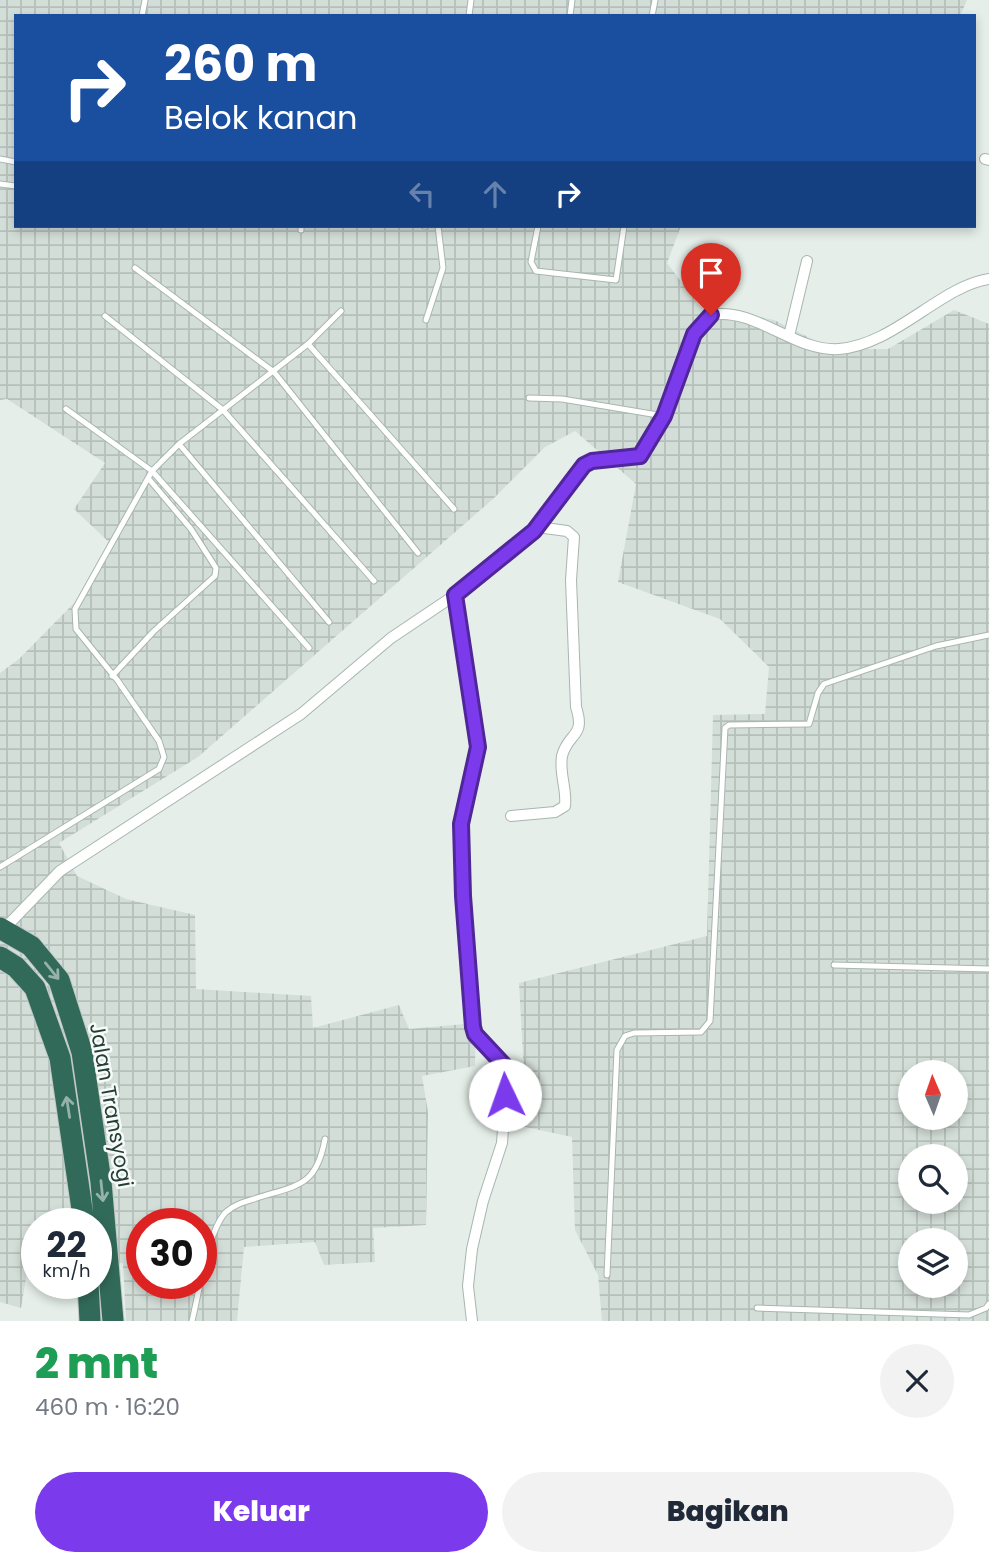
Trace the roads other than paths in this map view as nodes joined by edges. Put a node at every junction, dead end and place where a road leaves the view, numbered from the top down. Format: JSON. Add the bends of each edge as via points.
{"nodes":[{"id":1,"x":438,"y":228,"type":"edge"},
{"id":2,"x":538,"y":228,"type":"edge"},
{"id":3,"x":624,"y":228,"type":"edge"},
{"id":4,"x":807,"y":261,"type":"dead end"},
{"id":5,"x":135,"y":268,"type":"dead end"},
{"id":6,"x":989,"y":279,"type":"edge"},
{"id":7,"x":341,"y":311,"type":"dead end"},
{"id":8,"x":105,"y":316,"type":"dead end"},
{"id":9,"x":426,"y":320,"type":"dead end"},
{"id":10,"x":789,"y":336,"type":"junction"},
{"id":11,"x":308,"y":344,"type":"junction"},
{"id":12,"x":274,"y":372,"type":"junction"},
{"id":13,"x":529,"y":398,"type":"dead end"},
{"id":14,"x":66,"y":408,"type":"dead end"},
{"id":15,"x":223,"y":410,"type":"junction"},
{"id":16,"x":664,"y":416,"type":"junction"},
{"id":17,"x":179,"y":443,"type":"junction"},
{"id":18,"x":152,"y":471,"type":"junction"},
{"id":19,"x":148,"y":478,"type":"junction"},
{"id":20,"x":454,"y":509,"type":"dead end"},
{"id":21,"x":537,"y":527,"type":"junction"},
{"id":22,"x":418,"y":553,"type":"dead end"},
{"id":23,"x":374,"y":581,"type":"dead end"},
{"id":24,"x":455,"y":595,"type":"junction"},
{"id":25,"x":328,"y":622,"type":"dead end"},
{"id":26,"x":989,"y":635,"type":"edge"},
{"id":27,"x":309,"y":648,"type":"dead end"},
{"id":28,"x":112,"y":676,"type":"junction"},
{"id":29,"x":511,"y":816,"type":"dead end"},
{"id":30,"x":0,"y":867,"type":"edge"},
{"id":31,"x":2,"y":929,"type":"edge"},
{"id":32,"x":0,"y":957,"type":"edge"},
{"id":33,"x":834,"y":965,"type":"dead end"},
{"id":34,"x":989,"y":969,"type":"edge"},
{"id":35,"x":325,"y":1139,"type":"dead end"},
{"id":36,"x":82,"y":1208,"type":"edge"},
{"id":37,"x":607,"y":1275,"type":"dead end"},
{"id":38,"x":89,"y":1299,"type":"edge"},
{"id":39,"x":989,"y":1304,"type":"edge"},
{"id":40,"x":757,"y":1308,"type":"dead end"},
{"id":41,"x":90,"y":1321,"type":"edge"},
{"id":42,"x":113,"y":1321,"type":"edge"},
{"id":43,"x":192,"y":1321,"type":"edge"},
{"id":44,"x":472,"y":1321,"type":"edge"}],
"edges":[{"from":1,"to":9,"type":"lane","via":[[443,268]]},
{"from":2,"to":3,"type":"lane","via":[[531,262],[536,271],[616,280]]},
{"from":4,"to":10,"type":"street"},
{"from":5,"to":12,"type":"lane"},
{"from":6,"to":10,"type":"street","via":[[969,285],[855,346],[824,348]]},
{"from":7,"to":11,"type":"lane"},
{"from":8,"to":15,"type":"lane"},
{"from":10,"to":16,"type":"street","via":[[737,315],[711,315],[694,334]]},
{"from":11,"to":12,"type":"lane"},
{"from":11,"to":20,"type":"lane"},
{"from":12,"to":15,"type":"lane"},
{"from":12,"to":22,"type":"lane"},
{"from":13,"to":16,"type":"lane"},
{"from":14,"to":18,"type":"lane"},
{"from":15,"to":17,"type":"lane"},
{"from":15,"to":23,"type":"lane"},
{"from":16,"to":21,"type":"street","via":[[638,457],[584,465]]},
{"from":17,"to":18,"type":"lane"},
{"from":17,"to":25,"type":"lane"},
{"from":18,"to":19,"type":"lane"},
{"from":18,"to":27,"type":"lane"},
{"from":19,"to":28,"type":"lane","via":[[74,615],[76,629]]},
{"from":19,"to":28,"type":"lane","via":[[191,529],[216,568],[215,576]]},
{"from":21,"to":24,"type":"street"},
{"from":21,"to":29,"type":"street","via":[[567,531],[574,537],[571,580],[580,719],[562,760],[565,806],[555,812]]},
{"from":24,"to":31,"type":"street","via":[[400,631],[301,714],[60,871]]},
{"from":24,"to":44,"type":"street","via":[[478,747],[461,824],[473,1027],[507,1072],[502,1143],[472,1249],[468,1286]]},
{"from":26,"to":37,"type":"lane","via":[[936,646],[824,684],[809,724],[725,728],[710,1021],[701,1032],[634,1033],[625,1036],[617,1050]]},
{"from":28,"to":30,"type":"lane","via":[[159,741],[164,757],[159,769]]},
{"from":31,"to":42,"type":"highway","name":"Jalan Transyogi","one_way":true,"via":[[31,946],[60,980],[82,1052],[101,1182]]},
{"from":36,"to":32,"type":"highway","name":"Jalan Transyogi","one_way":true,"via":[[60,1058],[35,988]]},
{"from":33,"to":34,"type":"lane"},
{"from":35,"to":43,"type":"lane","via":[[321,1161],[308,1180],[226,1212],[216,1227]]},
{"from":38,"to":41,"type":"highway"},
{"from":39,"to":40,"type":"lane","via":[[969,1315]]}]}
